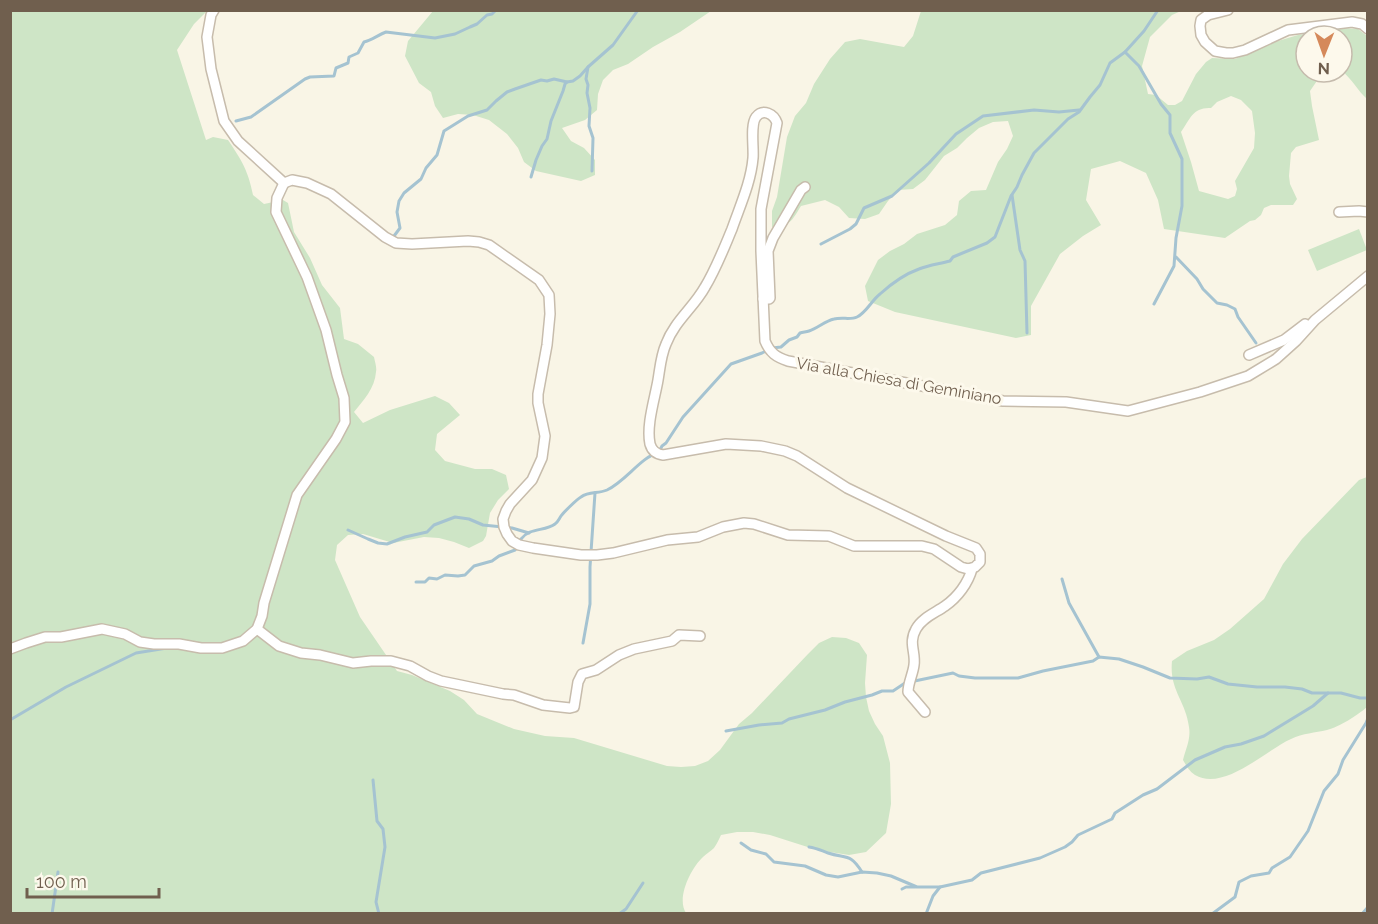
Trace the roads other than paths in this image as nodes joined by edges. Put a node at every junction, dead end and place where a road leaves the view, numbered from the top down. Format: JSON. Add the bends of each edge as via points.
{"nodes":[{"id":1,"x":214,"y":10,"type":"edge"},
{"id":2,"x":1228,"y":10,"type":"edge"},
{"id":3,"x":1368,"y":29,"type":"edge"},
{"id":4,"x":284,"y":183,"type":"junction"},
{"id":5,"x":803,"y":201,"type":"dead end"},
{"id":6,"x":1339,"y":212,"type":"dead end"},
{"id":7,"x":1368,"y":212,"type":"edge"},
{"id":8,"x":1368,"y":276,"type":"edge"},
{"id":9,"x":763,"y":299,"type":"junction"},
{"id":10,"x":1311,"y":321,"type":"junction"},
{"id":11,"x":1249,"y":355,"type":"dead end"},
{"id":12,"x":972,"y":569,"type":"junction"},
{"id":13,"x":258,"y":629,"type":"junction"},
{"id":14,"x":700,"y":636,"type":"dead end"},
{"id":15,"x":10,"y":649,"type":"edge"},
{"id":16,"x":925,"y":712,"type":"dead end"}],
"edges":[{"from":1,"to":4,"type":"street","via":[[207,37],[224,121],[238,141]]},
{"from":2,"to":3,"type":"street","via":[[1201,20],[1201,35],[1215,51],[1245,50],[1288,30],[1352,22]]},
{"from":4,"to":12,"type":"street","via":[[308,183],[331,194],[396,243],[468,241],[489,245],[539,280],[549,295],[547,345],[538,394],[546,436],[542,458],[532,480],[510,504],[504,519],[507,534],[519,545],[597,555],[698,537],[744,523],[788,535],[829,536],[854,546],[922,546]]},
{"from":4,"to":13,"type":"street","via":[[276,198],[276,212],[307,277],[326,330],[344,398],[345,422],[297,495]]},
{"from":5,"to":9,"type":"street","via":[[805,187],[768,251],[770,298]]},
{"from":6,"to":7,"type":"street"},
{"from":8,"to":10,"type":"street","name":"Via alla Chiesa di Geminiano"},
{"from":9,"to":10,"type":"street","name":"Via alla Chiesa di Geminiano","via":[[768,349],[788,361],[1003,400],[1066,402],[1128,411],[1248,376],[1276,359]]},
{"from":9,"to":12,"type":"street","name":"Via alla Chiesa di Geminiano","via":[[761,209],[777,123],[766,112],[754,121],[753,159],[729,236],[705,288],[666,343],[650,423],[652,448],[663,455],[726,444],[785,451],[847,488],[976,548],[980,562]]},
{"from":10,"to":11,"type":"street","via":[[1284,340]]},
{"from":12,"to":16,"type":"street","via":[[969,581],[948,604],[915,630],[915,664],[908,692]]},
{"from":13,"to":14,"type":"street","via":[[279,646],[302,653],[353,663],[391,661],[441,681],[570,708],[574,707],[582,674],[634,649],[672,641],[679,635]]},
{"from":13,"to":15,"type":"street","via":[[243,641],[222,648],[140,642],[102,629],[45,637]]}]}
